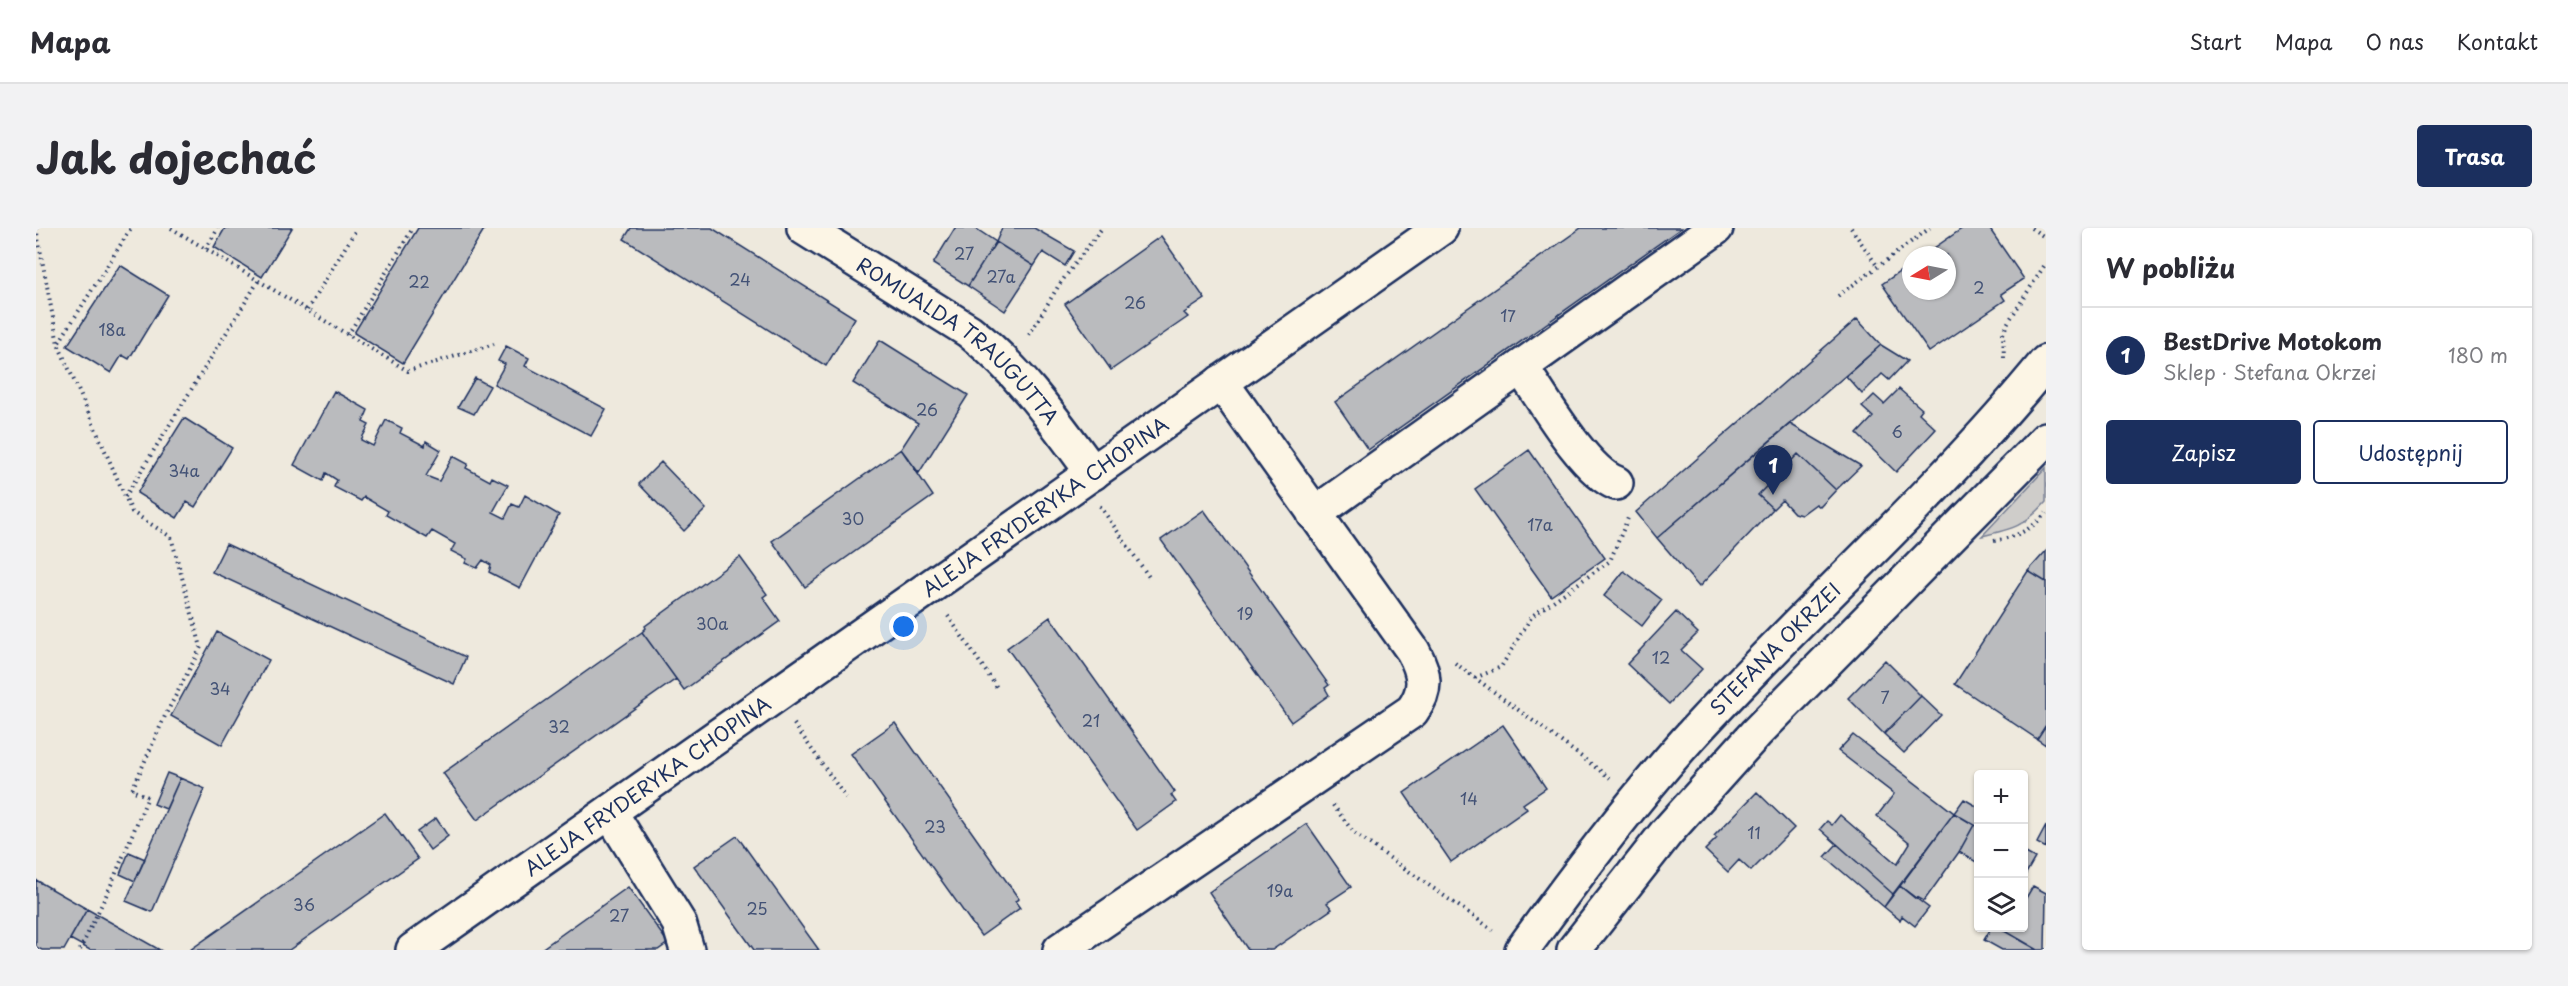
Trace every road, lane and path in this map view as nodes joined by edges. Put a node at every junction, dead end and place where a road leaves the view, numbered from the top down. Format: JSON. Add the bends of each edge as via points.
{"nodes":[{"id":1,"x":36,"y":228,"type":"edge"},
{"id":2,"x":131,"y":228,"type":"edge"},
{"id":3,"x":171,"y":228,"type":"edge"},
{"id":4,"x":218,"y":228,"type":"edge"},
{"id":5,"x":357,"y":228,"type":"edge"},
{"id":6,"x":413,"y":228,"type":"edge"},
{"id":7,"x":804,"y":228,"type":"edge"},
{"id":8,"x":1102,"y":228,"type":"edge"},
{"id":9,"x":1441,"y":228,"type":"edge"},
{"id":10,"x":1716,"y":228,"type":"edge"},
{"id":11,"x":1851,"y":228,"type":"edge"},
{"id":12,"x":1930,"y":228,"type":"edge"},
{"id":13,"x":2031,"y":228,"type":"edge"},
{"id":14,"x":2046,"y":238,"type":"edge"},
{"id":15,"x":206,"y":249,"type":"junction"},
{"id":16,"x":1878,"y":267,"type":"junction"},
{"id":17,"x":259,"y":280,"type":"junction"},
{"id":18,"x":1838,"y":296,"type":"dead end"},
{"id":19,"x":307,"y":310,"type":"junction"},
{"id":20,"x":348,"y":334,"type":"junction"},
{"id":21,"x":1029,"y":335,"type":"dead end"},
{"id":22,"x":58,"y":344,"type":"junction"},
{"id":23,"x":494,"y":344,"type":"dead end"},
{"id":24,"x":2046,"y":362,"type":"edge"},
{"id":25,"x":1521,"y":367,"type":"junction"},
{"id":26,"x":1221,"y":382,"type":"junction"},
{"id":27,"x":2046,"y":439,"type":"edge"},
{"id":28,"x":1087,"y":477,"type":"junction"},
{"id":29,"x":1616,"y":483,"type":"dead end"},
{"id":30,"x":125,"y":497,"type":"junction"},
{"id":31,"x":1314,"y":514,"type":"junction"},
{"id":32,"x":1628,"y":518,"type":"dead end"},
{"id":33,"x":1149,"y":577,"type":"dead end"},
{"id":34,"x":929,"y":588,"type":"junction"},
{"id":35,"x":1448,"y":658,"type":"dead end"},
{"id":36,"x":1475,"y":678,"type":"junction"},
{"id":37,"x":998,"y":689,"type":"dead end"},
{"id":38,"x":774,"y":697,"type":"junction"},
{"id":39,"x":1313,"y":778,"type":"junction"},
{"id":40,"x":1611,"y":779,"type":"dead end"},
{"id":41,"x":846,"y":798,"type":"dead end"},
{"id":42,"x":610,"y":812,"type":"junction"},
{"id":43,"x":1493,"y":930,"type":"dead end"},
{"id":44,"x":80,"y":950,"type":"edge"},
{"id":45,"x":414,"y":950,"type":"edge"},
{"id":46,"x":687,"y":950,"type":"edge"},
{"id":47,"x":1060,"y":950,"type":"edge"},
{"id":48,"x":1522,"y":950,"type":"edge"},
{"id":49,"x":1574,"y":950,"type":"edge"}],
"edges":[{"from":1,"to":22,"type":"path"},
{"from":2,"to":22,"type":"path"},
{"from":3,"to":15,"type":"path"},
{"from":4,"to":15,"type":"path"},
{"from":5,"to":19,"type":"path"},
{"from":6,"to":20,"type":"path"},
{"from":7,"to":28,"type":"street","name":"ROMUALDA TRAUGUTTA","via":[[993,350],[1054,421]]},
{"from":8,"to":21,"type":"path","via":[[1059,285]]},
{"from":9,"to":26,"type":"street","name":"ALEJA FRYDERYKA CHOPINA"},
{"from":10,"to":25,"type":"street"},
{"from":11,"to":16,"type":"path"},
{"from":12,"to":16,"type":"path"},
{"from":13,"to":14,"type":"path"},
{"from":15,"to":17,"type":"path"},
{"from":16,"to":18,"type":"path"},
{"from":17,"to":19,"type":"path"},
{"from":17,"to":30,"type":"path"},
{"from":19,"to":20,"type":"path"},
{"from":20,"to":23,"type":"path","via":[[408,371]]},
{"from":22,"to":30,"type":"path"},
{"from":24,"to":48,"type":"street","name":"STEFANA OKRZEI","via":[[1972,450],[1687,741],[1569,885]]},
{"from":25,"to":29,"type":"street","via":[[1588,462],[1604,478]]},
{"from":25,"to":31,"type":"street"},
{"from":26,"to":28,"type":"street","name":"ALEJA FRYDERYKA CHOPINA"},
{"from":26,"to":31,"type":"street"},
{"from":27,"to":49,"type":"street","via":[[1756,733],[1666,833]]},
{"from":28,"to":33,"type":"path"},
{"from":28,"to":34,"type":"street","name":"ALEJA FRYDERYKA CHOPINA"},
{"from":30,"to":44,"type":"path","via":[[132,512],[171,537],[201,647],[132,790],[148,797]]},
{"from":31,"to":39,"type":"street","via":[[1413,651],[1421,665],[1424,683],[1412,711]]},
{"from":32,"to":36,"type":"path","via":[[1610,561],[1532,616],[1501,667]]},
{"from":34,"to":37,"type":"path"},
{"from":34,"to":38,"type":"street","name":"ALEJA FRYDERYKA CHOPINA"},
{"from":35,"to":36,"type":"path"},
{"from":36,"to":40,"type":"path"},
{"from":38,"to":41,"type":"path"},
{"from":38,"to":42,"type":"street","name":"ALEJA FRYDERYKA CHOPINA"},
{"from":39,"to":43,"type":"path","via":[[1354,833]]},
{"from":39,"to":47,"type":"street"},
{"from":42,"to":45,"type":"street","name":"ALEJA FRYDERYKA CHOPINA"},
{"from":42,"to":46,"type":"street","via":[[679,923]]}]}
